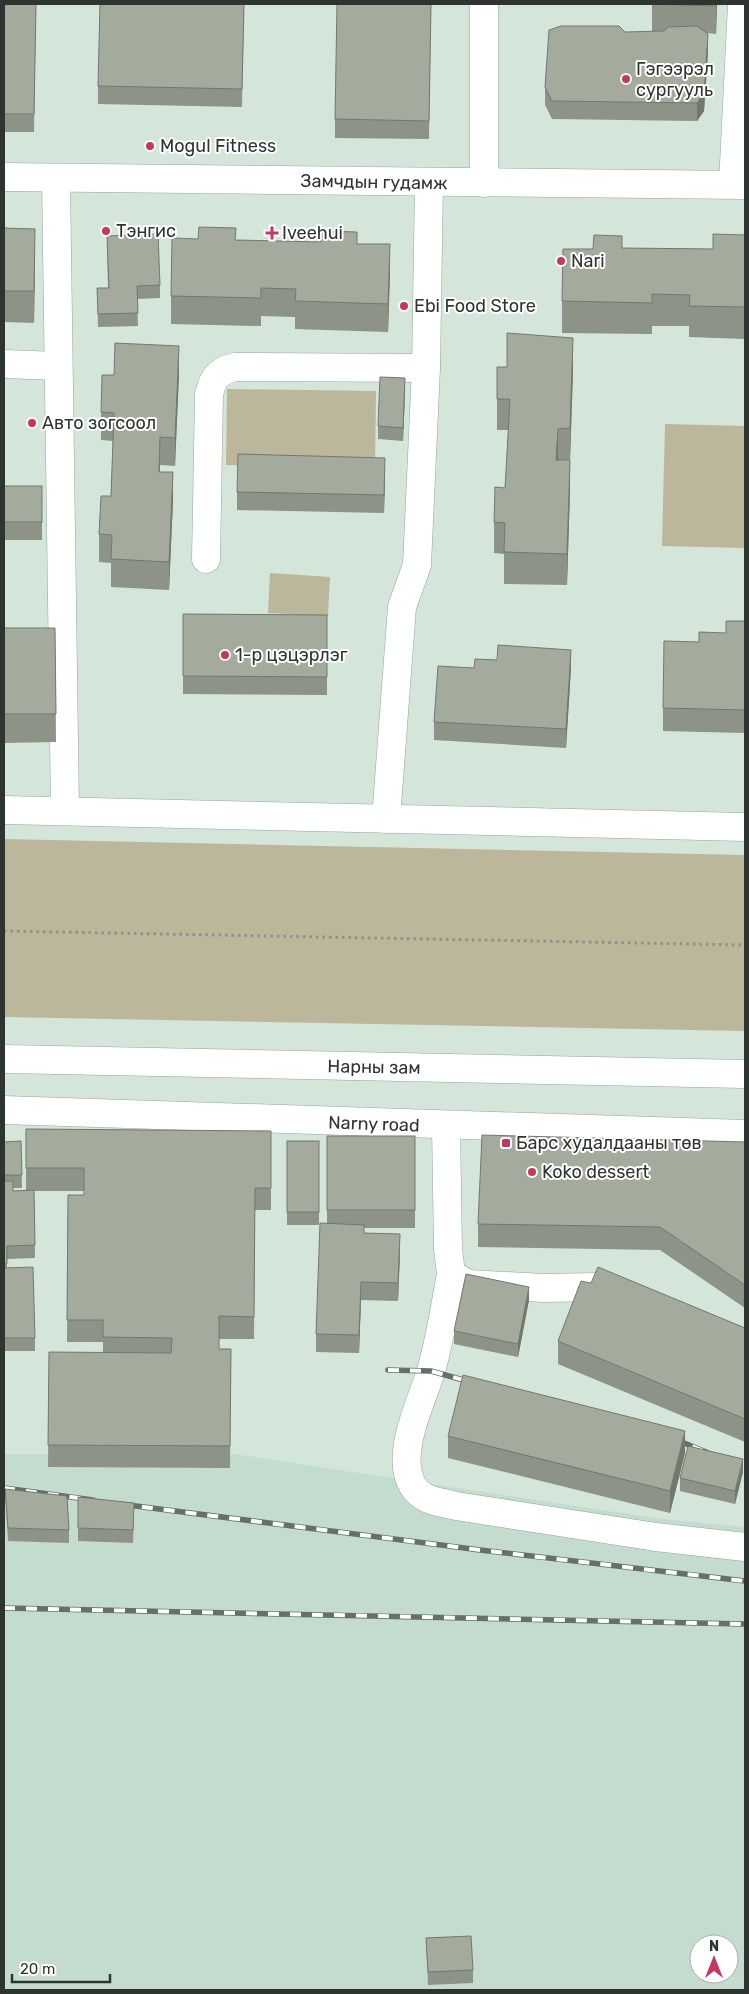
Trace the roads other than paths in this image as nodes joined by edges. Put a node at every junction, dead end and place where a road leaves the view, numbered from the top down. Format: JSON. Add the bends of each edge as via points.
{"nodes":[{"id":1,"x":484,"y":4,"type":"edge"},
{"id":2,"x":742,"y":4,"type":"edge"},
{"id":3,"x":4,"y":178,"type":"edge"},
{"id":4,"x":56,"y":178,"type":"junction"},
{"id":5,"x":429,"y":182,"type":"junction"},
{"id":6,"x":484,"y":183,"type":"junction"},
{"id":7,"x":739,"y":184,"type":"edge"},
{"id":8,"x":4,"y":364,"type":"edge"},
{"id":9,"x":58,"y":366,"type":"junction"},
{"id":10,"x":426,"y":368,"type":"junction"},
{"id":11,"x":206,"y":559,"type":"dead end"},
{"id":12,"x":4,"y":810,"type":"edge"},
{"id":13,"x":65,"y":811,"type":"junction"},
{"id":14,"x":386,"y":819,"type":"junction"},
{"id":15,"x":745,"y":827,"type":"edge"},
{"id":16,"x":4,"y":1059,"type":"edge"},
{"id":17,"x":745,"y":1074,"type":"edge"},
{"id":18,"x":4,"y":1110,"type":"edge"},
{"id":19,"x":446,"y":1126,"type":"junction"},
{"id":20,"x":745,"y":1134,"type":"edge"},
{"id":21,"x":451,"y":1274,"type":"junction"},
{"id":22,"x":644,"y":1298,"type":"edge"},
{"id":23,"x":745,"y":1547,"type":"edge"}],
"edges":[{"from":1,"to":6,"type":"street"},
{"from":2,"to":7,"type":"street"},
{"from":3,"to":4,"type":"street","name":"Замчдын гудамж"},
{"from":4,"to":5,"type":"street","name":"Замчдын гудамж"},
{"from":4,"to":9,"type":"street"},
{"from":5,"to":6,"type":"street","name":"Замчдын гудамж"},
{"from":5,"to":10,"type":"street"},
{"from":6,"to":7,"type":"street","name":"Замчдын гудамж"},
{"from":8,"to":9,"type":"street"},
{"from":9,"to":13,"type":"street"},
{"from":10,"to":11,"type":"street","via":[[235,367],[223,370],[213,380],[209,394]]},
{"from":10,"to":14,"type":"street","via":[[417,565],[402,607]]},
{"from":12,"to":13,"type":"street"},
{"from":13,"to":14,"type":"street"},
{"from":14,"to":15,"type":"street"},
{"from":16,"to":17,"type":"street","name":"Нарны зам"},
{"from":18,"to":19,"type":"street","name":"Narny road"},
{"from":19,"to":20,"type":"street","name":"Narny road"},
{"from":19,"to":21,"type":"street"},
{"from":21,"to":22,"type":"street","via":[[468,1284],[595,1287]]},
{"from":21,"to":23,"type":"street","via":[[431,1371],[408,1446],[412,1485],[424,1498],[646,1536]]}]}
